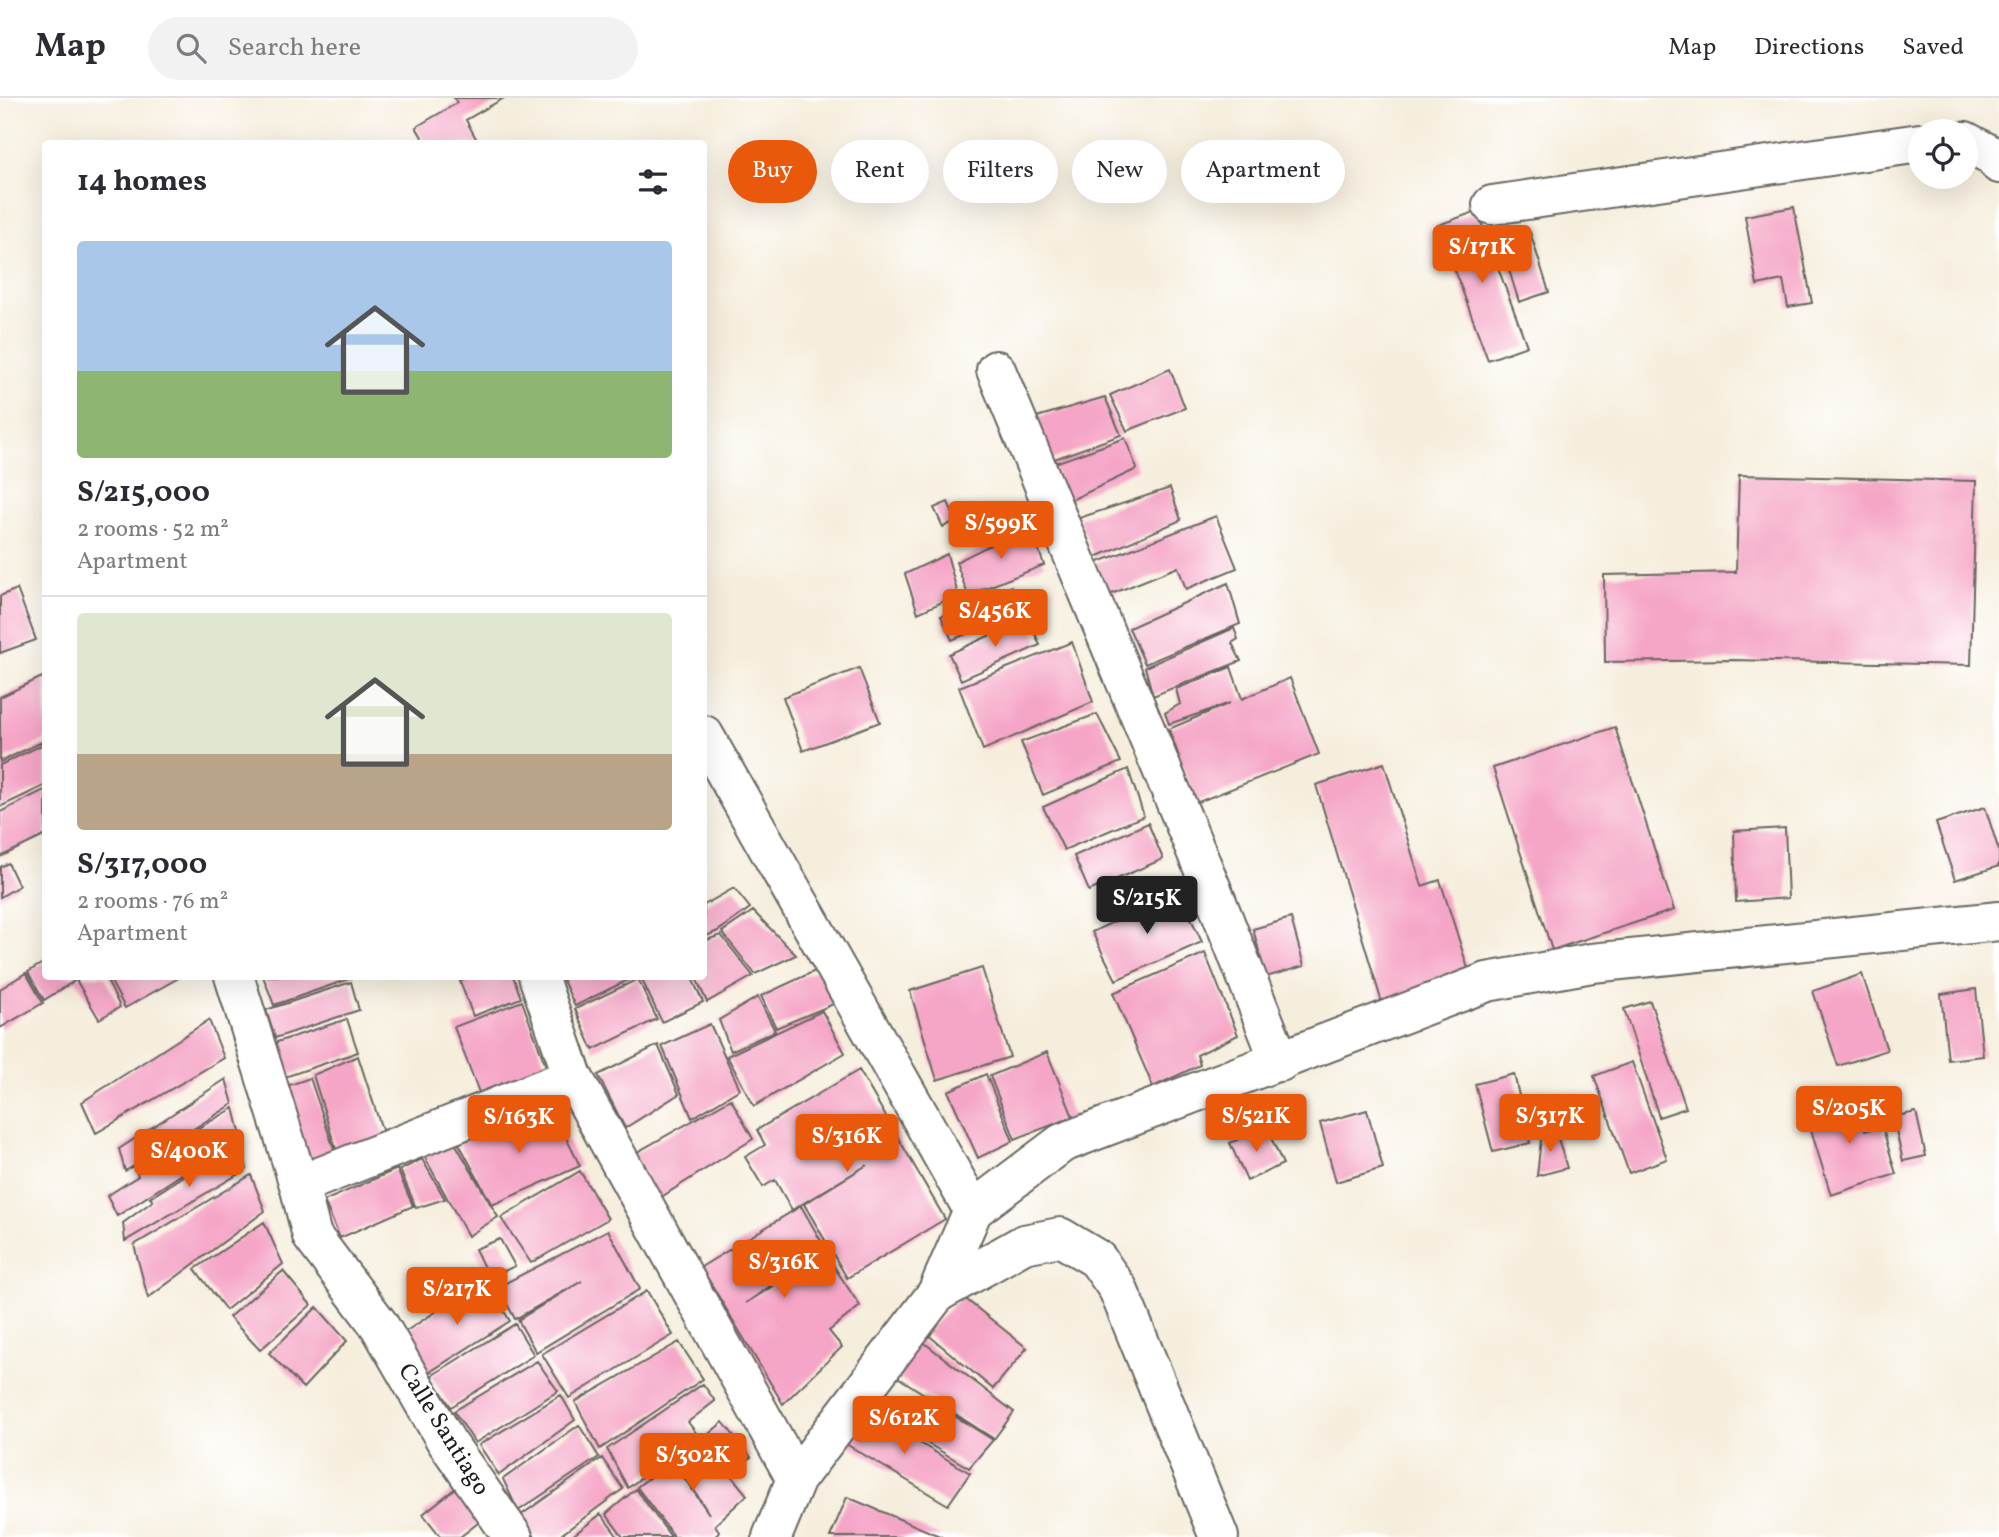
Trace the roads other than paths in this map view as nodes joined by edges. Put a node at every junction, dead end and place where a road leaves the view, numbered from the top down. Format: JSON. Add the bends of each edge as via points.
{"nodes":[{"id":1,"x":1908,"y":146,"type":"edge"},
{"id":2,"x":1978,"y":148,"type":"edge"},
{"id":3,"x":1999,"y":164,"type":"edge"},
{"id":4,"x":1492,"y":205,"type":"dead end"},
{"id":5,"x":996,"y":370,"type":"dead end"},
{"id":6,"x":707,"y":740,"type":"edge"},
{"id":7,"x":1999,"y":921,"type":"edge"},
{"id":8,"x":235,"y":980,"type":"edge"},
{"id":9,"x":539,"y":980,"type":"edge"},
{"id":10,"x":1280,"y":1062,"type":"junction"},
{"id":11,"x":573,"y":1077,"type":"junction"},
{"id":12,"x":299,"y":1185,"type":"junction"},
{"id":13,"x":974,"y":1210,"type":"junction"},
{"id":14,"x":937,"y":1293,"type":"junction"},
{"id":15,"x":796,"y":1479,"type":"junction"},
{"id":16,"x":513,"y":1537,"type":"edge"},
{"id":17,"x":772,"y":1537,"type":"edge"},
{"id":18,"x":1219,"y":1537,"type":"edge"}],
"edges":[{"from":1,"to":4,"type":"street"},
{"from":2,"to":3,"type":"street"},
{"from":5,"to":10,"type":"street"},
{"from":6,"to":13,"type":"street"},
{"from":7,"to":10,"type":"street","via":[[1592,963],[1487,982]]},
{"from":8,"to":12,"type":"street","name":"Calle Santiago"},
{"from":9,"to":11,"type":"street"},
{"from":10,"to":13,"type":"street","via":[[1062,1143]]},
{"from":11,"to":12,"type":"street"},
{"from":11,"to":15,"type":"street"},
{"from":12,"to":16,"type":"street","name":"Calle Santiago","via":[[312,1236],[379,1325],[446,1441]]},
{"from":13,"to":14,"type":"street"},
{"from":14,"to":15,"type":"street"},
{"from":14,"to":18,"type":"street","via":[[1024,1244],[1060,1237],[1097,1259],[1118,1289]]},
{"from":15,"to":17,"type":"street"}]}
